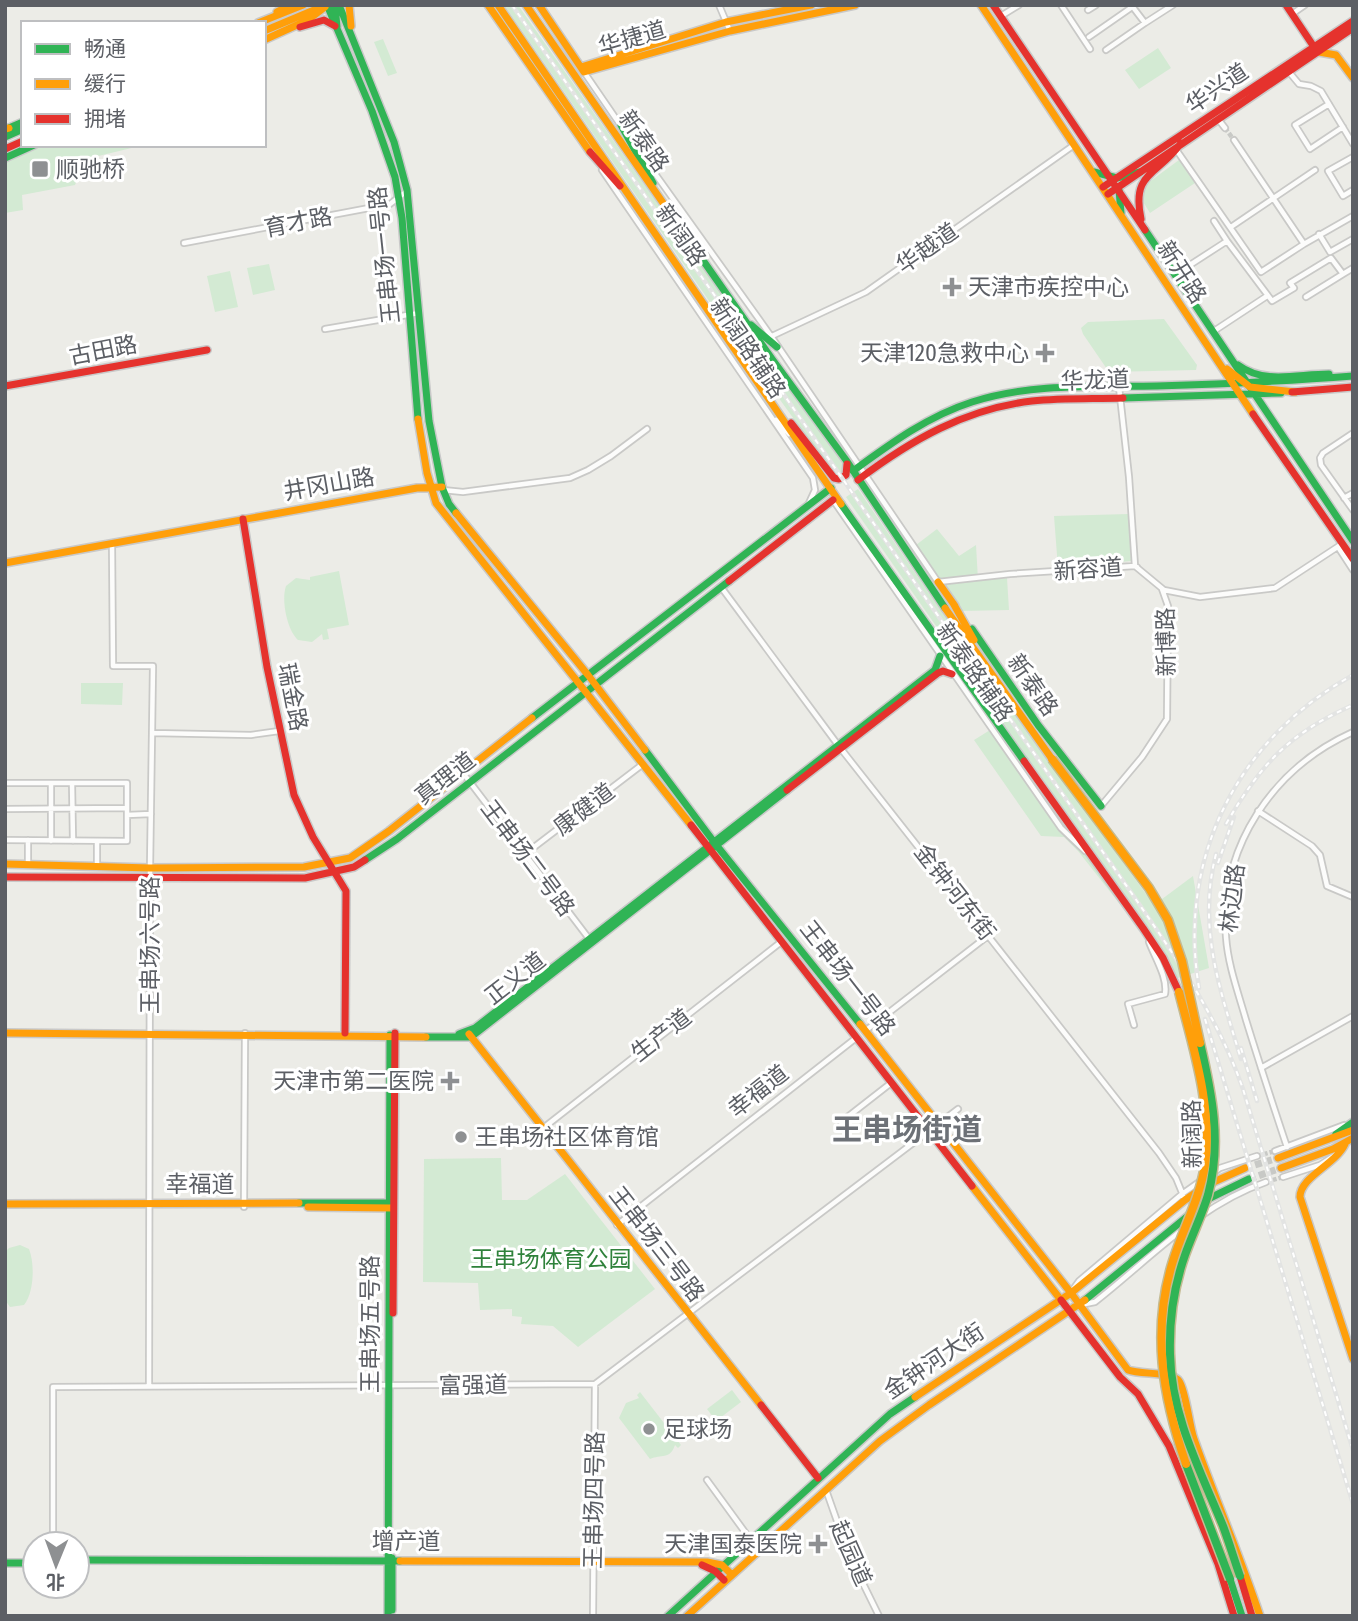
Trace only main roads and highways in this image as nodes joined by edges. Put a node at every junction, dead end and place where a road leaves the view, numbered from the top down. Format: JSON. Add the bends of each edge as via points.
{"nodes":[{"id":1,"x":291,"y":5,"type":"edge"},
{"id":2,"x":303,"y":5,"type":"edge"},
{"id":3,"x":349,"y":5,"type":"edge"},
{"id":4,"x":488,"y":5,"type":"edge"},
{"id":5,"x":498,"y":5,"type":"edge"},
{"id":6,"x":526,"y":5,"type":"edge"},
{"id":7,"x":539,"y":5,"type":"edge"},
{"id":8,"x":811,"y":5,"type":"edge"},
{"id":9,"x":855,"y":5,"type":"edge"},
{"id":10,"x":981,"y":5,"type":"edge"},
{"id":11,"x":993,"y":5,"type":"edge"},
{"id":12,"x":1286,"y":5,"type":"edge"},
{"id":13,"x":331,"y":6,"type":"edge"},
{"id":14,"x":261,"y":21,"type":"edge"},
{"id":15,"x":262,"y":21,"type":"edge"},
{"id":16,"x":1353,"y":21,"type":"edge"},
{"id":17,"x":337,"y":27,"type":"junction"},
{"id":18,"x":1353,"y":28,"type":"edge"},
{"id":19,"x":266,"y":30,"type":"edge"},
{"id":20,"x":277,"y":34,"type":"junction"},
{"id":21,"x":266,"y":39,"type":"edge"},
{"id":22,"x":1315,"y":50,"type":"junction"},
{"id":23,"x":582,"y":70,"type":"junction"},
{"id":24,"x":1353,"y":78,"type":"edge"},
{"id":25,"x":370,"y":84,"type":"junction"},
{"id":26,"x":621,"y":125,"type":"road end"},
{"id":27,"x":21,"y":144,"type":"edge"},
{"id":28,"x":30,"y":147,"type":"edge"},
{"id":29,"x":1177,"y":147,"type":"junction"},
{"id":30,"x":593,"y":149,"type":"junction"},
{"id":31,"x":5,"y":151,"type":"edge"},
{"id":32,"x":5,"y":158,"type":"edge"},
{"id":33,"x":1091,"y":169,"type":"junction"},
{"id":34,"x":1138,"y":169,"type":"junction"},
{"id":35,"x":1117,"y":182,"type":"junction"},
{"id":36,"x":1105,"y":190,"type":"junction"},
{"id":37,"x":660,"y":196,"type":"junction"},
{"id":38,"x":1121,"y":214,"type":"junction"},
{"id":39,"x":1143,"y":226,"type":"junction"},
{"id":40,"x":747,"y":322,"type":"junction"},
{"id":41,"x":777,"y":347,"type":"road end"},
{"id":42,"x":207,"y":350,"type":"dead end"},
{"id":43,"x":1229,"y":355,"type":"junction"},
{"id":44,"x":1216,"y":359,"type":"junction"},
{"id":45,"x":1348,"y":376,"type":"edge"},
{"id":46,"x":1233,"y":384,"type":"junction"},
{"id":47,"x":5,"y":386,"type":"edge"},
{"id":48,"x":1249,"y":387,"type":"junction"},
{"id":49,"x":1353,"y":387,"type":"edge"},
{"id":50,"x":1240,"y":395,"type":"junction"},
{"id":51,"x":779,"y":411,"type":"junction"},
{"id":52,"x":846,"y":460,"type":"junction"},
{"id":53,"x":438,"y":468,"type":"dead end"},
{"id":54,"x":859,"y":473,"type":"junction"},
{"id":55,"x":430,"y":488,"type":"junction"},
{"id":56,"x":831,"y":488,"type":"junction"},
{"id":57,"x":444,"y":492,"type":"junction"},
{"id":58,"x":833,"y":500,"type":"road end"},
{"id":59,"x":243,"y":520,"type":"junction"},
{"id":60,"x":1353,"y":541,"type":"edge"},
{"id":61,"x":1353,"y":559,"type":"edge"},
{"id":62,"x":5,"y":564,"type":"edge"},
{"id":63,"x":938,"y":583,"type":"road end"},
{"id":64,"x":953,"y":603,"type":"junction"},
{"id":65,"x":940,"y":656,"type":"road end"},
{"id":66,"x":952,"y":674,"type":"road end"},
{"id":67,"x":588,"y":675,"type":"junction"},
{"id":68,"x":579,"y":681,"type":"junction"},
{"id":69,"x":596,"y":686,"type":"junction"},
{"id":70,"x":587,"y":692,"type":"junction"},
{"id":71,"x":1005,"y":694,"type":"junction"},
{"id":72,"x":609,"y":698,"type":"dead end"},
{"id":73,"x":599,"y":705,"type":"dead end"},
{"id":74,"x":839,"y":747,"type":"junction"},
{"id":75,"x":1101,"y":806,"type":"road end"},
{"id":76,"x":703,"y":821,"type":"dead end"},
{"id":77,"x":695,"y":828,"type":"dead end"},
{"id":78,"x":712,"y":846,"type":"junction"},
{"id":79,"x":330,"y":863,"type":"junction"},
{"id":80,"x":5,"y":864,"type":"edge"},
{"id":81,"x":336,"y":873,"type":"junction"},
{"id":82,"x":5,"y":877,"type":"edge"},
{"id":83,"x":5,"y":1032,"type":"edge"},
{"id":84,"x":345,"y":1033,"type":"junction"},
{"id":85,"x":245,"y":1034,"type":"junction"},
{"id":86,"x":393,"y":1035,"type":"junction"},
{"id":87,"x":412,"y":1035,"type":"dead end"},
{"id":88,"x":469,"y":1035,"type":"junction"},
{"id":89,"x":394,"y":1054,"type":"dead end"},
{"id":90,"x":1351,"y":1125,"type":"edge"},
{"id":91,"x":1350,"y":1141,"type":"edge"},
{"id":92,"x":1245,"y":1168,"type":"tunnel mouth"},
{"id":93,"x":1249,"y":1179,"type":"tunnel mouth"},
{"id":94,"x":5,"y":1205,"type":"edge"},
{"id":95,"x":392,"y":1205,"type":"junction"},
{"id":96,"x":1087,"y":1282,"type":"junction"},
{"id":97,"x":1071,"y":1293,"type":"junction"},
{"id":98,"x":1096,"y":1293,"type":"junction"},
{"id":99,"x":1061,"y":1300,"type":"junction"},
{"id":100,"x":1079,"y":1306,"type":"junction"},
{"id":101,"x":1070,"y":1312,"type":"junction"},
{"id":102,"x":1353,"y":1359,"type":"edge"},
{"id":103,"x":818,"y":1478,"type":"junction"},
{"id":104,"x":91,"y":1562,"type":"edge"},
{"id":105,"x":390,"y":1562,"type":"junction"},
{"id":106,"x":718,"y":1568,"type":"junction"},
{"id":107,"x":728,"y":1577,"type":"junction"},
{"id":108,"x":390,"y":1616,"type":"edge"},
{"id":109,"x":668,"y":1616,"type":"edge"},
{"id":110,"x":687,"y":1616,"type":"edge"},
{"id":111,"x":1234,"y":1616,"type":"edge"},
{"id":112,"x":1242,"y":1616,"type":"edge"},
{"id":113,"x":1252,"y":1616,"type":"edge"},
{"id":114,"x":1260,"y":1616,"type":"edge"}],
"edges":[{"from":1,"to":14,"type":"main road"},
{"from":2,"to":15,"type":"main road"},
{"from":3,"to":25,"type":"main road","via":[[350,24]]},
{"from":4,"to":30,"type":"main road","name":"新阔路辅路"},
{"from":5,"to":30,"type":"main road","name":"新阔路"},
{"from":6,"to":37,"type":"main road","name":"新泰路"},
{"from":7,"to":23,"type":"main road"},
{"from":8,"to":23,"type":"main road","name":"华捷道","via":[[726,22]]},
{"from":9,"to":23,"type":"main road","name":"华捷道","via":[[730,31]]},
{"from":10,"to":33,"type":"main road","name":"新开路"},
{"from":11,"to":35,"type":"main road","name":"新开路"},
{"from":12,"to":22,"type":"main road"},
{"from":13,"to":17,"type":"main road","name":"王串场一号路"},
{"from":13,"to":19,"type":"main road"},
{"from":13,"to":20,"type":"main road"},
{"from":13,"to":25,"type":"main road"},
{"from":16,"to":22,"type":"main road","name":"华兴道"},
{"from":17,"to":20,"type":"main road","via":[[320,20]]},
{"from":17,"to":55,"type":"main road","name":"王串场一号路","via":[[395,177],[418,421]]},
{"from":18,"to":22,"type":"main road","name":"华兴道"},
{"from":20,"to":21,"type":"main road"},
{"from":22,"to":24,"type":"main road","via":[[1336,53]]},
{"from":22,"to":29,"type":"main road","name":"华兴道"},
{"from":22,"to":34,"type":"main road","name":"华兴道"},
{"from":25,"to":57,"type":"main road","name":"王串场一号路","via":[[407,190],[429,421]]},
{"from":26,"to":37,"type":"main road"},
{"from":27,"to":31,"type":"main road"},
{"from":28,"to":32,"type":"main road"},
{"from":29,"to":34,"type":"main road","name":"华兴道"},
{"from":29,"to":39,"type":"main road","via":[[1139,185]]},
{"from":30,"to":51,"type":"main road","name":"新阔路"},
{"from":33,"to":35,"type":"main road"},
{"from":33,"to":36,"type":"main road","name":"新开路"},
{"from":34,"to":35,"type":"main road","name":"华兴道"},
{"from":35,"to":36,"type":"main road","name":"华兴道"},
{"from":35,"to":38,"type":"main road"},
{"from":35,"to":39,"type":"main road","name":"新开路"},
{"from":36,"to":38,"type":"main road","name":"新开路"},
{"from":37,"to":40,"type":"main road","name":"新泰路"},
{"from":38,"to":44,"type":"main road","name":"新开路"},
{"from":39,"to":43,"type":"main road","name":"新开路"},
{"from":40,"to":41,"type":"main road"},
{"from":40,"to":52,"type":"main road","name":"新泰路"},
{"from":42,"to":47,"type":"main road","name":"古田路"},
{"from":43,"to":45,"type":"main road","via":[[1255,376]]},
{"from":43,"to":48,"type":"main road","name":"新开路"},
{"from":44,"to":46,"type":"main road","name":"新开路"},
{"from":44,"to":48,"type":"main road"},
{"from":45,"to":48,"type":"main road"},
{"from":46,"to":48,"type":"main road"},
{"from":46,"to":50,"type":"main road","name":"新开路"},
{"from":46,"to":54,"type":"main road","via":[[1017,393],[973,402],[925,421]]},
{"from":48,"to":49,"type":"main road","name":"华龙道","via":[[1295,392]]},
{"from":48,"to":50,"type":"main road","name":"华龙道"},
{"from":48,"to":60,"type":"main road","name":"新开路"},
{"from":50,"to":54,"type":"main road","name":"华龙道","via":[[1004,404],[949,421]]},
{"from":50,"to":61,"type":"main road","name":"新开路"},
{"from":51,"to":52,"type":"main road","via":[[834,478],[846,475]]},
{"from":51,"to":56,"type":"main road","name":"新阔路"},
{"from":52,"to":54,"type":"main road","name":"新泰路"},
{"from":53,"to":57,"type":"main road","name":"王串场一号路"},
{"from":54,"to":71,"type":"main road","name":"新泰路","via":[[918,570]]},
{"from":55,"to":57,"type":"main road","name":"井冈山路"},
{"from":55,"to":59,"type":"main road","name":"井冈山路"},
{"from":55,"to":68,"type":"main road","name":"王串场一号路","via":[[440,510]]},
{"from":56,"to":67,"type":"main road","name":"真理道"},
{"from":56,"to":112,"type":"main road","name":"新阔路","bridge":true,"via":[[1143,928],[1179,992],[1207,1140],[1198,1193],[1167,1283],[1160,1342],[1162,1371],[1173,1431]]},
{"from":57,"to":67,"type":"main road","name":"王串场一号路","via":[[452,508]]},
{"from":58,"to":69,"type":"main road","name":"真理道"},
{"from":59,"to":62,"type":"main road","name":"井冈山路"},
{"from":59,"to":79,"type":"main road","name":"瑞金路","via":[[294,794]]},
{"from":63,"to":64,"type":"main road","name":"新泰路"},
{"from":64,"to":71,"type":"main road"},
{"from":64,"to":75,"type":"main road","name":"新泰路","via":[[1024,707]]},
{"from":65,"to":74,"type":"main road","name":"正义道","via":[[935,670]]},
{"from":66,"to":74,"type":"main road","name":"正义道","via":[[938,673]]},
{"from":67,"to":68,"type":"main road","name":"真理道"},
{"from":67,"to":69,"type":"main road","name":"王串场一号路","via":[[599,684]]},
{"from":68,"to":70,"type":"main road","name":"王串场一号路"},
{"from":68,"to":79,"type":"main road","name":"真理道","via":[[373,844],[350,858]]},
{"from":69,"to":70,"type":"main road","name":"真理道"},
{"from":69,"to":72,"type":"main road","name":"王串场一号路"},
{"from":69,"to":78,"type":"main road","name":"王串场一号路"},
{"from":70,"to":73,"type":"main road","name":"王串场一号路"},
{"from":70,"to":78,"type":"main road","name":"王串场一号路"},
{"from":70,"to":81,"type":"main road","name":"真理道","via":[[379,852]]},
{"from":71,"to":113,"type":"main road","name":"新阔路","bridge":true,"via":[[1149,888],[1168,920],[1182,961],[1213,1099],[1216,1147],[1208,1195],[1184,1257],[1174,1300],[1172,1381],[1184,1433],[1224,1529]]},
{"from":74,"to":78,"type":"main road","name":"正义道"},
{"from":76,"to":78,"type":"main road"},
{"from":77,"to":78,"type":"main road","via":[[701,844],[691,862]]},
{"from":78,"to":88,"type":"main road","name":"正义道"},
{"from":78,"to":97,"type":"main road","name":"王串场一号路"},
{"from":78,"to":99,"type":"main road","name":"王串场一号路","via":[[781,942]]},
{"from":79,"to":80,"type":"main road","name":"真理道","via":[[150,868]]},
{"from":79,"to":81,"type":"main road","name":"瑞金路"},
{"from":81,"to":82,"type":"main road","name":"真理道","via":[[305,878]]},
{"from":81,"to":84,"type":"main road","via":[[346,891]]},
{"from":83,"to":85,"type":"main road"},
{"from":84,"to":85,"type":"main road"},
{"from":84,"to":86,"type":"main road"},
{"from":85,"to":86,"type":"main road"},
{"from":86,"to":88,"type":"main road"},
{"from":86,"to":95,"type":"main road","name":"王串场五号路"},
{"from":87,"to":89,"type":"main road"},
{"from":88,"to":103,"type":"main road","name":"王串场三号路"},
{"from":90,"to":91,"type":"main road","via":[[1280,1163]]},
{"from":91,"to":102,"type":"main road","via":[[1337,1159],[1313,1175],[1300,1190],[1300,1197]]},
{"from":92,"to":96,"type":"main road","name":"金钟河大街","via":[[1183,1197]]},
{"from":93,"to":98,"type":"main road","name":"金钟河大街","via":[[1210,1198]]},
{"from":94,"to":95,"type":"main road","name":"幸福道"},
{"from":95,"to":105,"type":"main road","name":"王串场五号路"},
{"from":96,"to":97,"type":"main road","name":"金钟河大街"},
{"from":96,"to":98,"type":"main road","via":[[1087,1292]]},
{"from":97,"to":99,"type":"main road","name":"金钟河大街"},
{"from":97,"to":100,"type":"main road","name":"王串场一号路"},
{"from":98,"to":100,"type":"main road","name":"金钟河大街"},
{"from":99,"to":101,"type":"main road","name":"王串场一号路"},
{"from":99,"to":103,"type":"main road","name":"金钟河大街","via":[[890,1414]]},
{"from":100,"to":101,"type":"main road","name":"金钟河大街"},
{"from":100,"to":114,"type":"main road","name":"王串场一号路","via":[[1128,1370],[1172,1375],[1180,1382],[1194,1436]]},
{"from":101,"to":107,"type":"main road","name":"金钟河大街","via":[[880,1441]]},
{"from":101,"to":111,"type":"main road","name":"王串场一号路","via":[[1138,1394],[1169,1446],[1213,1551]]},
{"from":103,"to":106,"type":"main road","name":"金钟河大街"},
{"from":104,"to":105,"type":"main road","name":"增产道"},
{"from":105,"to":106,"type":"main road","name":"增产道","via":[[707,1562]]},
{"from":105,"to":108,"type":"main road","name":"王串场五号路"},
{"from":106,"to":107,"type":"main road"},
{"from":106,"to":109,"type":"main road","name":"金钟河大街"},
{"from":107,"to":110,"type":"main road","name":"金钟河大街"}]}
